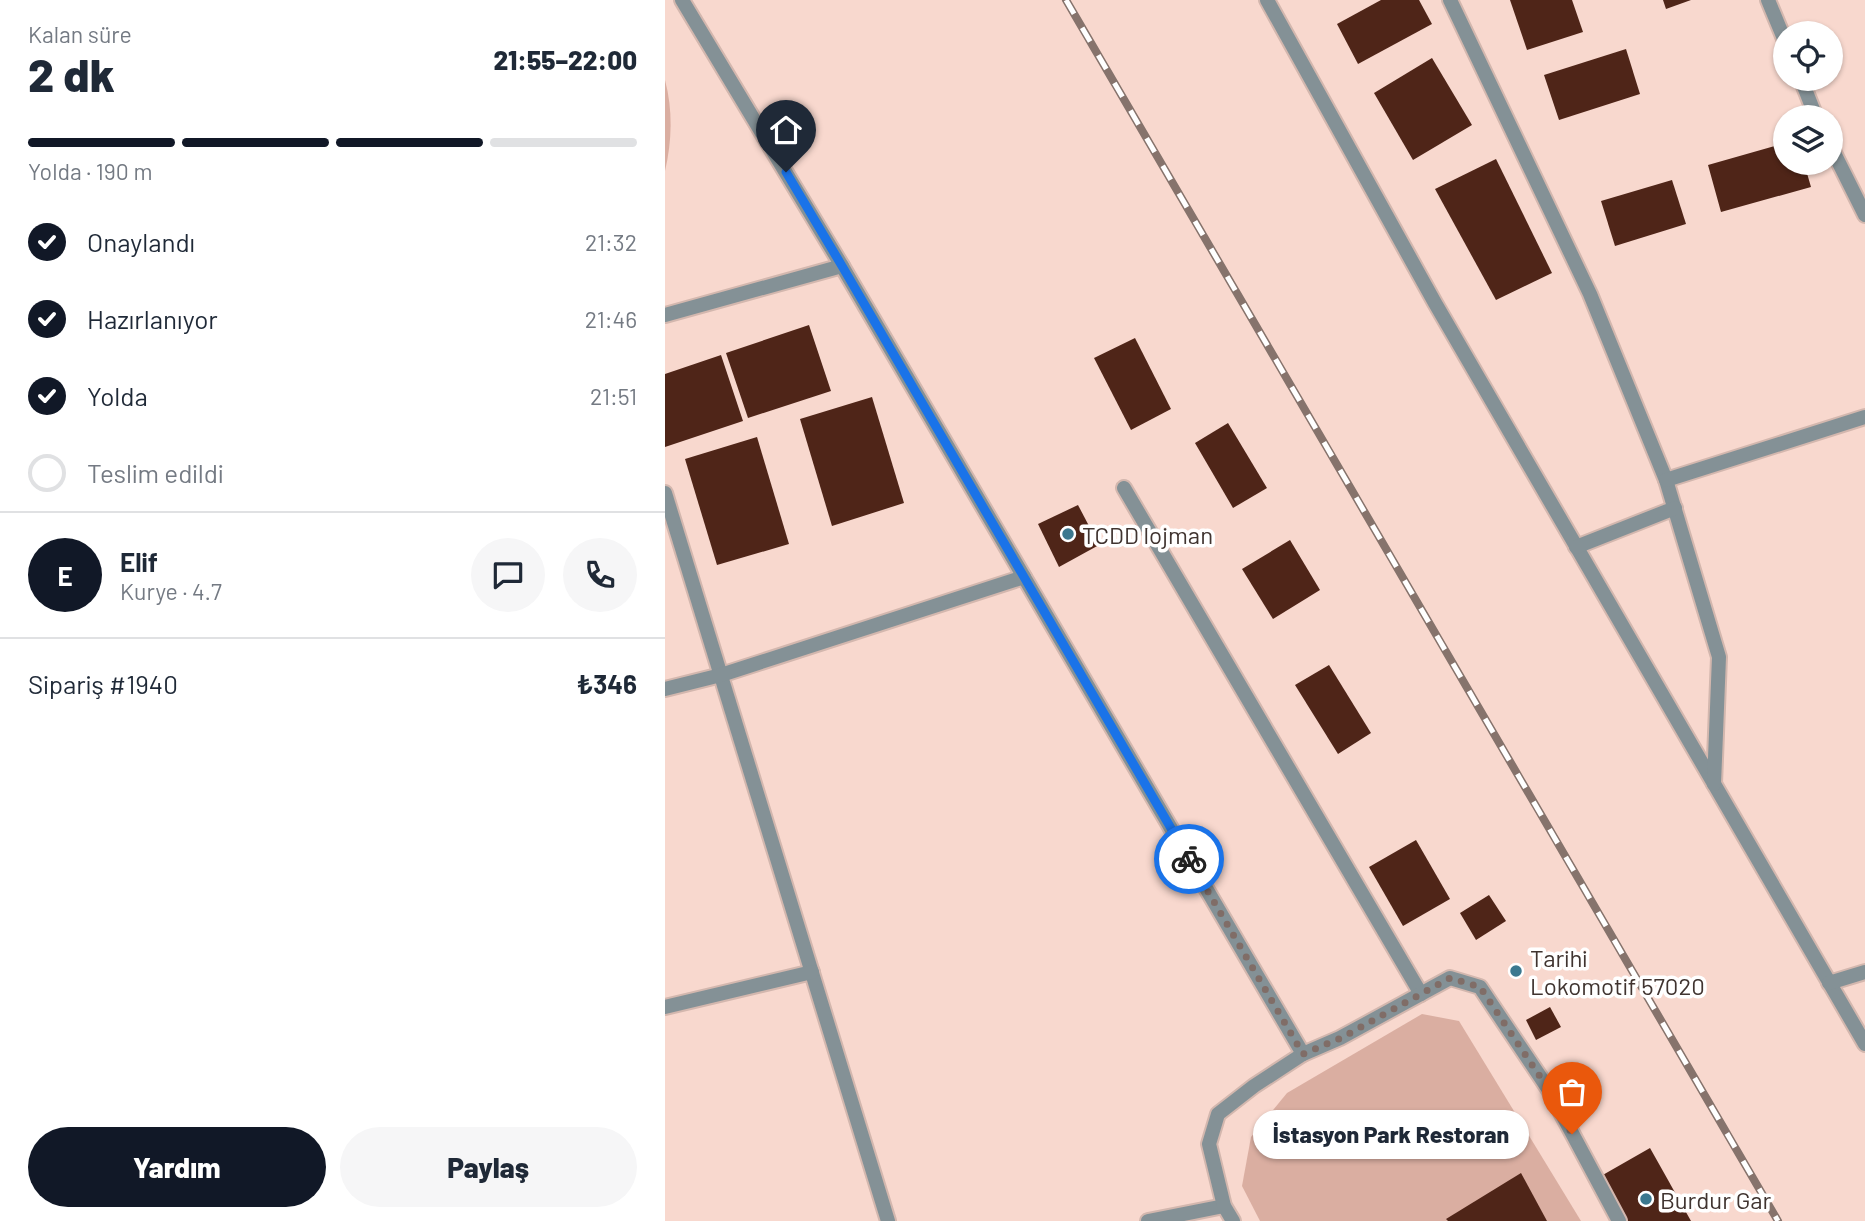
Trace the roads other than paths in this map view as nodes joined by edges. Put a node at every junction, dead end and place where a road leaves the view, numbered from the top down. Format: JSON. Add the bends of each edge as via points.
{"nodes":[{"id":1,"x":682,"y":0,"type":"edge"},
{"id":2,"x":1267,"y":0,"type":"edge"},
{"id":3,"x":1450,"y":0,"type":"edge"},
{"id":4,"x":1768,"y":0,"type":"edge"},
{"id":5,"x":1777,"y":21,"type":"edge"},
{"id":6,"x":1843,"y":171,"type":"edge"},
{"id":7,"x":1865,"y":215,"type":"edge"},
{"id":8,"x":842,"y":266,"type":"junction"},
{"id":9,"x":665,"y":315,"type":"edge"},
{"id":10,"x":1865,"y":417,"type":"edge"},
{"id":11,"x":1667,"y":480,"type":"junction"},
{"id":12,"x":1124,"y":488,"type":"dead end"},
{"id":13,"x":665,"y":493,"type":"edge"},
{"id":14,"x":1675,"y":508,"type":"junction"},
{"id":15,"x":1576,"y":547,"type":"junction"},
{"id":16,"x":1024,"y":576,"type":"junction"},
{"id":17,"x":721,"y":675,"type":"junction"},
{"id":18,"x":665,"y":689,"type":"edge"},
{"id":19,"x":1714,"y":785,"type":"junction"},
{"id":20,"x":811,"y":972,"type":"junction"},
{"id":21,"x":1865,"y":972,"type":"edge"},
{"id":22,"x":1829,"y":983,"type":"junction"},
{"id":23,"x":1421,"y":994,"type":"junction"},
{"id":24,"x":665,"y":1007,"type":"edge"},
{"id":25,"x":1865,"y":1044,"type":"edge"},
{"id":26,"x":1303,"y":1054,"type":"junction"},
{"id":27,"x":1224,"y":1206,"type":"junction"},
{"id":28,"x":888,"y":1221,"type":"edge"},
{"id":29,"x":1149,"y":1221,"type":"edge"},
{"id":30,"x":1233,"y":1221,"type":"edge"},
{"id":31,"x":1619,"y":1221,"type":"edge"}],
"edges":[{"from":1,"to":8,"type":"street"},
{"from":2,"to":15,"type":"street"},
{"from":3,"to":11,"type":"street","via":[[1590,294]]},
{"from":4,"to":5,"type":"street"},
{"from":6,"to":7,"type":"street"},
{"from":8,"to":9,"type":"street"},
{"from":8,"to":16,"type":"street"},
{"from":10,"to":11,"type":"street"},
{"from":11,"to":14,"type":"street"},
{"from":12,"to":23,"type":"street"},
{"from":13,"to":17,"type":"street"},
{"from":14,"to":15,"type":"street"},
{"from":14,"to":19,"type":"street","via":[[1719,657]]},
{"from":15,"to":19,"type":"street"},
{"from":16,"to":17,"type":"street"},
{"from":16,"to":26,"type":"street"},
{"from":17,"to":18,"type":"street"},
{"from":17,"to":20,"type":"street"},
{"from":19,"to":22,"type":"street"},
{"from":20,"to":24,"type":"street"},
{"from":20,"to":28,"type":"street"},
{"from":21,"to":22,"type":"street"},
{"from":22,"to":25,"type":"street"},
{"from":23,"to":26,"type":"street"},
{"from":23,"to":31,"type":"street","via":[[1450,978],[1480,987],[1549,1090]]},
{"from":26,"to":27,"type":"street","via":[[1219,1114],[1209,1144]]},
{"from":27,"to":29,"type":"street"},
{"from":27,"to":30,"type":"street"}]}
